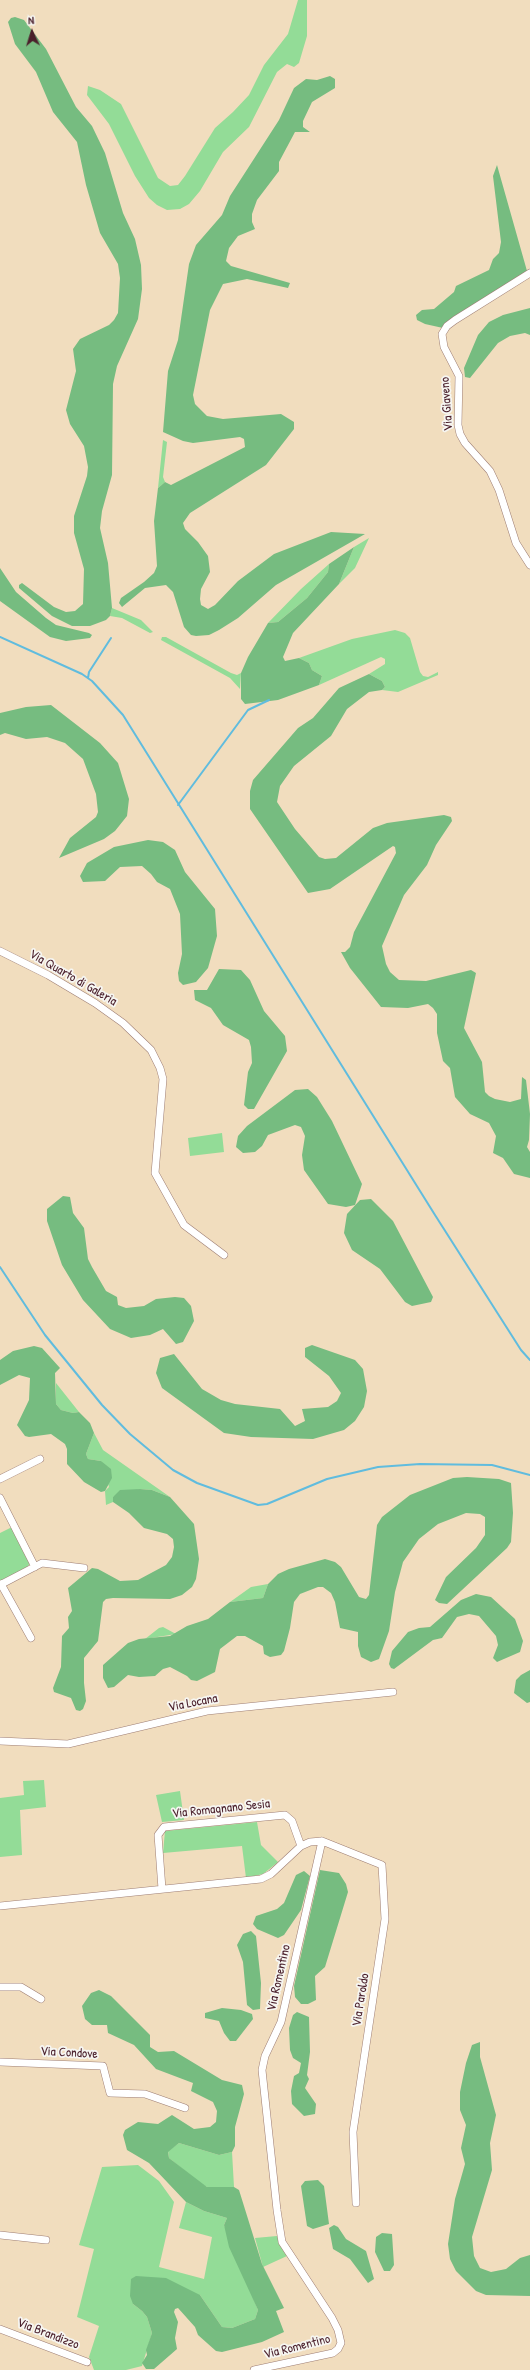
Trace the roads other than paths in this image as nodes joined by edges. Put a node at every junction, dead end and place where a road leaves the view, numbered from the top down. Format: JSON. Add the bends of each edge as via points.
{"nodes":[{"id":1,"x":530,"y":273,"type":"edge"},
{"id":2,"x":530,"y":565,"type":"edge"},
{"id":3,"x":0,"y":951,"type":"edge"},
{"id":4,"x":224,"y":1255,"type":"dead end"},
{"id":5,"x":40,"y":1459,"type":"dead end"},
{"id":6,"x":0,"y":1479,"type":"edge"},
{"id":7,"x":0,"y":1498,"type":"edge"},
{"id":8,"x":35,"y":1566,"type":"junction"},
{"id":9,"x":84,"y":1568,"type":"dead end"},
{"id":10,"x":1,"y":1585,"type":"edge"},
{"id":11,"x":31,"y":1638,"type":"dead end"},
{"id":12,"x":393,"y":1692,"type":"dead end"},
{"id":13,"x":0,"y":1741,"type":"edge"},
{"id":14,"x":322,"y":1841,"type":"junction"},
{"id":15,"x":301,"y":1846,"type":"junction"},
{"id":16,"x":162,"y":1889,"type":"junction"},
{"id":17,"x":0,"y":1906,"type":"edge"},
{"id":18,"x":0,"y":1987,"type":"edge"},
{"id":19,"x":40,"y":1999,"type":"dead end"},
{"id":20,"x":0,"y":2062,"type":"edge"},
{"id":21,"x":186,"y":2108,"type":"dead end"},
{"id":22,"x":356,"y":2203,"type":"dead end"},
{"id":23,"x":0,"y":2235,"type":"edge"},
{"id":24,"x":46,"y":2240,"type":"dead end"},
{"id":25,"x":0,"y":2329,"type":"edge"},
{"id":26,"x":87,"y":2362,"type":"dead end"},
{"id":27,"x":254,"y":2370,"type":"edge"}],
"edges":[{"from":1,"to":2,"type":"street","name":"Via Giaveno","via":[[454,320],[442,334],[444,347],[459,376],[460,434],[490,471],[499,490],[516,543]]},
{"from":3,"to":4,"type":"street","name":"Via Quarto di Galeria","via":[[95,1002],[123,1023],[151,1050],[163,1079],[155,1172],[184,1225]]},
{"from":5,"to":6,"type":"street"},
{"from":7,"to":8,"type":"street"},
{"from":8,"to":9,"type":"street","via":[[47,1563]]},
{"from":8,"to":10,"type":"street"},
{"from":10,"to":11,"type":"street"},
{"from":12,"to":13,"type":"street","name":"Via Locana","via":[[207,1711],[68,1744]]},
{"from":14,"to":15,"type":"street"},
{"from":14,"to":22,"type":"street","name":"Via Paroldo","via":[[382,1865],[385,1919],[353,2132]]},
{"from":14,"to":27,"type":"street","name":"Via Romentino","via":[[281,2022],[265,2056],[262,2070],[276,2210],[282,2242],[332,2318],[338,2330],[340,2343],[333,2353]]},
{"from":15,"to":16,"type":"street","via":[[271,1874],[261,1879]]},
{"from":15,"to":16,"type":"street","name":"Via Romagnano Sesia","via":[[292,1821],[285,1815],[164,1827],[158,1834]]},
{"from":16,"to":17,"type":"street"},
{"from":18,"to":19,"type":"street","via":[[21,1987]]},
{"from":20,"to":21,"type":"street","name":"Via Condove","via":[[103,2066],[110,2093],[146,2094]]},
{"from":23,"to":24,"type":"street"},
{"from":25,"to":26,"type":"street","name":"Via Brandizzo"}]}
